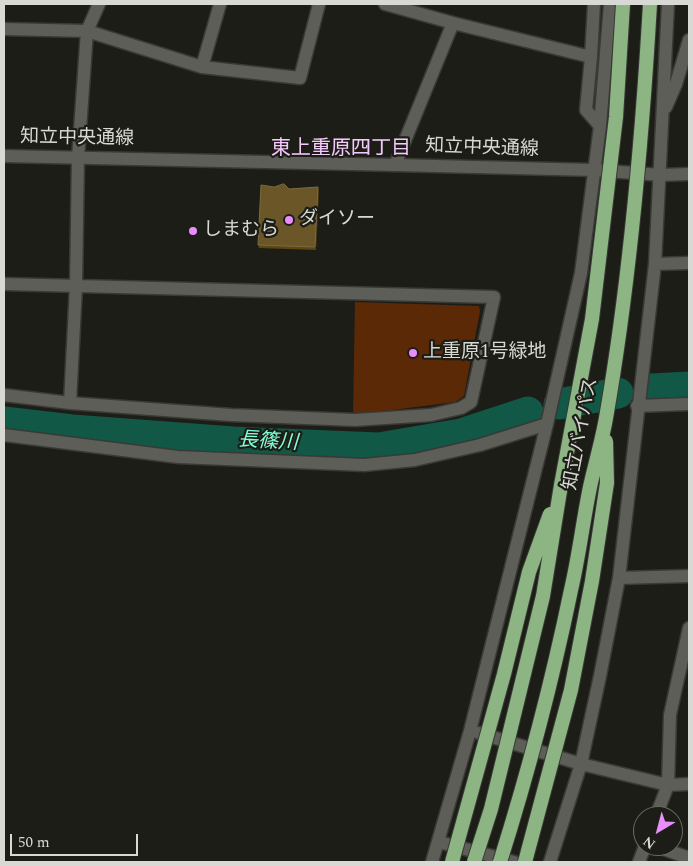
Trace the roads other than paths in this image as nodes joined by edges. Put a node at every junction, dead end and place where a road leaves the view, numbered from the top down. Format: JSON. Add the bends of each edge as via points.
{"nodes":[{"id":1,"x":99,"y":4,"type":"edge"},
{"id":2,"x":220,"y":4,"type":"edge"},
{"id":3,"x":319,"y":4,"type":"edge"},
{"id":4,"x":386,"y":4,"type":"edge"},
{"id":5,"x":594,"y":4,"type":"edge"},
{"id":6,"x":610,"y":4,"type":"edge"},
{"id":7,"x":623,"y":4,"type":"edge"},
{"id":8,"x":650,"y":4,"type":"edge"},
{"id":9,"x":668,"y":4,"type":"edge"},
{"id":10,"x":453,"y":23,"type":"junction"},
{"id":11,"x":4,"y":29,"type":"edge"},
{"id":12,"x":88,"y":30,"type":"junction"},
{"id":13,"x":689,"y":40,"type":"edge"},
{"id":14,"x":591,"y":57,"type":"junction"},
{"id":15,"x":202,"y":67,"type":"junction"},
{"id":16,"x":663,"y":114,"type":"junction"},
{"id":17,"x":600,"y":126,"type":"junction"},
{"id":18,"x":4,"y":156,"type":"edge"},
{"id":19,"x":78,"y":158,"type":"junction"},
{"id":20,"x":395,"y":165,"type":"junction"},
{"id":21,"x":594,"y":170,"type":"junction"},
{"id":22,"x":661,"y":174,"type":"junction"},
{"id":23,"x":689,"y":174,"type":"edge"},
{"id":24,"x":689,"y":263,"type":"edge"},
{"id":25,"x":655,"y":264,"type":"junction"},
{"id":26,"x":4,"y":284,"type":"edge"},
{"id":27,"x":76,"y":286,"type":"junction"},
{"id":28,"x":4,"y":395,"type":"edge"},
{"id":29,"x":70,"y":403,"type":"junction"},
{"id":30,"x":689,"y":404,"type":"edge"},
{"id":31,"x":637,"y":406,"type":"junction"},
{"id":32,"x":606,"y":420,"type":"junction"},
{"id":33,"x":547,"y":424,"type":"junction"},
{"id":34,"x":4,"y":435,"type":"edge"},
{"id":35,"x":561,"y":485,"type":"junction"},
{"id":36,"x":689,"y":576,"type":"edge"},
{"id":37,"x":619,"y":578,"type":"junction"},
{"id":38,"x":689,"y":628,"type":"edge"},
{"id":39,"x":470,"y":731,"type":"junction"},
{"id":40,"x":581,"y":764,"type":"junction"},
{"id":41,"x":689,"y":784,"type":"edge"},
{"id":42,"x":668,"y":785,"type":"junction"},
{"id":43,"x":660,"y":806,"type":"edge"},
{"id":44,"x":439,"y":842,"type":"junction"},
{"id":45,"x":432,"y":862,"type":"edge"},
{"id":46,"x":452,"y":862,"type":"edge"},
{"id":47,"x":474,"y":862,"type":"edge"},
{"id":48,"x":500,"y":862,"type":"edge"},
{"id":49,"x":514,"y":862,"type":"edge"},
{"id":50,"x":525,"y":862,"type":"edge"},
{"id":51,"x":550,"y":862,"type":"edge"}],
"edges":[{"from":1,"to":12,"type":"street"},
{"from":2,"to":15,"type":"street"},
{"from":3,"to":15,"type":"street","via":[[300,78]]},
{"from":4,"to":10,"type":"street"},
{"from":5,"to":14,"type":"street"},
{"from":6,"to":17,"type":"street"},
{"from":7,"to":35,"type":"highway","name":"知立バイパス","bridge":true,"via":[[616,117],[592,319]]},
{"from":8,"to":32,"type":"highway","name":"知立バイパス","bridge":true,"via":[[643,120],[629,254]]},
{"from":9,"to":16,"type":"street"},
{"from":10,"to":14,"type":"street"},
{"from":10,"to":20,"type":"street"},
{"from":11,"to":12,"type":"street"},
{"from":12,"to":15,"type":"street"},
{"from":12,"to":19,"type":"street"},
{"from":13,"to":16,"type":"street"},
{"from":14,"to":17,"type":"street","via":[[586,110]]},
{"from":16,"to":22,"type":"street"},
{"from":17,"to":21,"type":"street"},
{"from":18,"to":19,"type":"street","name":"知立中央通線"},
{"from":19,"to":20,"type":"street","name":"知立中央通線"},
{"from":19,"to":27,"type":"street"},
{"from":20,"to":21,"type":"street","name":"知立中央通線"},
{"from":21,"to":22,"type":"street","name":"知立中央通線"},
{"from":21,"to":33,"type":"street","via":[[581,272]]},
{"from":22,"to":23,"type":"street","name":"知立中央通線"},
{"from":22,"to":25,"type":"street"},
{"from":24,"to":25,"type":"street"},
{"from":25,"to":31,"type":"street"},
{"from":26,"to":27,"type":"street"},
{"from":27,"to":29,"type":"street"},
{"from":27,"to":29,"type":"street","via":[[494,296],[470,402],[446,412],[355,420]]},
{"from":28,"to":29,"type":"street"},
{"from":30,"to":31,"type":"street"},
{"from":31,"to":37,"type":"street"},
{"from":32,"to":48,"type":"highway","name":"知立バイパス","bridge":true,"via":[[590,485],[572,590],[517,808]]},
{"from":32,"to":50,"type":"highway","bridge":true,"via":[[607,483],[592,581],[571,690]]},
{"from":33,"to":34,"type":"street","via":[[414,460],[364,464],[178,457]]},
{"from":33,"to":39,"type":"street"},
{"from":35,"to":46,"type":"highway","bridge":true,"via":[[529,572]]},
{"from":35,"to":47,"type":"highway","name":"知立バイパス","bridge":true,"via":[[543,596],[491,809]]},
{"from":36,"to":37,"type":"street"},
{"from":37,"to":40,"type":"street"},
{"from":38,"to":42,"type":"street","via":[[670,715]]},
{"from":39,"to":40,"type":"street"},
{"from":39,"to":44,"type":"street"},
{"from":40,"to":42,"type":"street"},
{"from":40,"to":51,"type":"street"},
{"from":41,"to":42,"type":"street"},
{"from":42,"to":43,"type":"street"},
{"from":44,"to":45,"type":"street"},
{"from":44,"to":49,"type":"street"}]}
